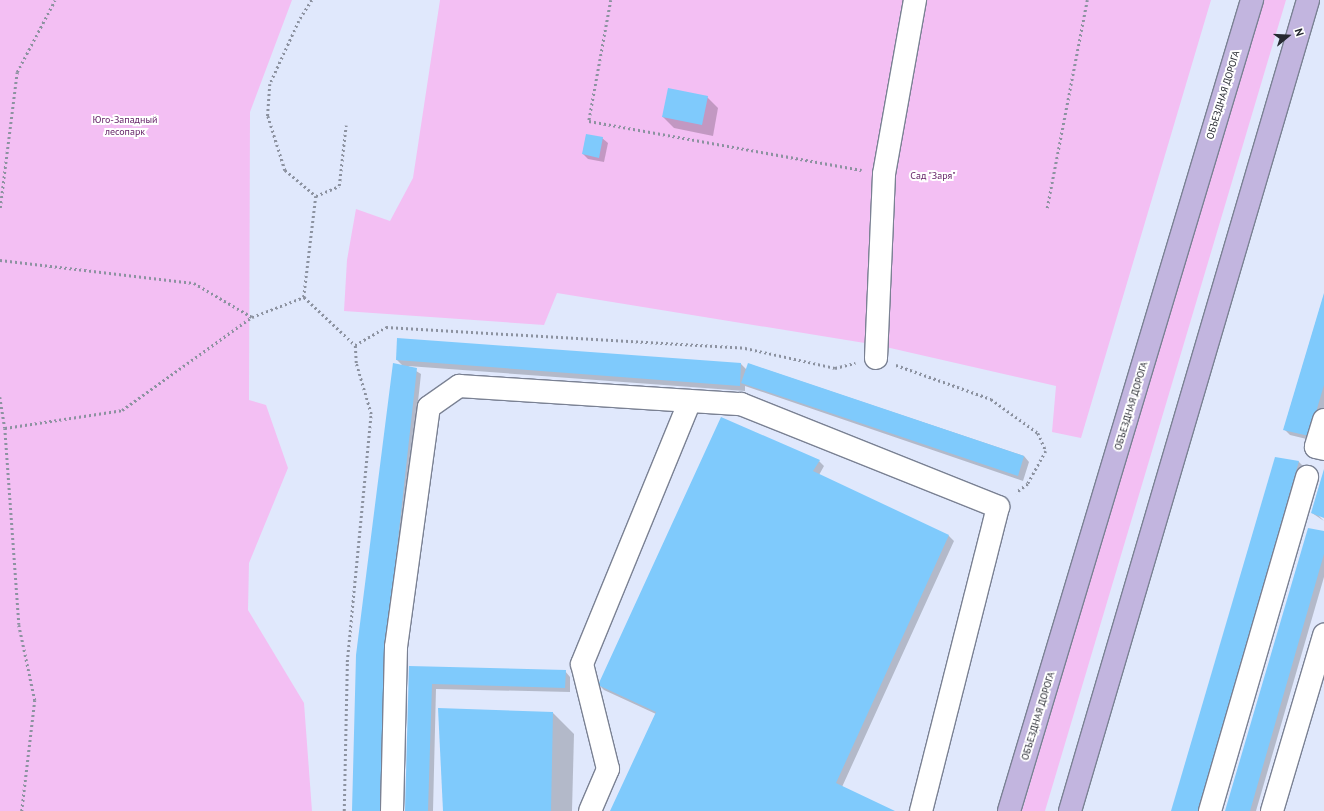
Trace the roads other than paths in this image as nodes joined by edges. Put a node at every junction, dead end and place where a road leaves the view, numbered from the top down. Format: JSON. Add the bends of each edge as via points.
{"nodes":[{"id":1,"x":915,"y":0,"type":"edge"},
{"id":2,"x":1252,"y":0,"type":"edge"},
{"id":3,"x":1308,"y":0,"type":"edge"},
{"id":4,"x":876,"y":358,"type":"road end"},
{"id":5,"x":690,"y":401,"type":"junction"},
{"id":6,"x":1324,"y":420,"type":"edge"},
{"id":7,"x":1324,"y":449,"type":"edge"},
{"id":8,"x":1307,"y":477,"type":"dead end"},
{"id":9,"x":1324,"y":635,"type":"edge"},
{"id":10,"x":392,"y":811,"type":"edge"},
{"id":11,"x":590,"y":811,"type":"edge"},
{"id":12,"x":921,"y":811,"type":"edge"},
{"id":13,"x":1009,"y":811,"type":"edge"},
{"id":14,"x":1070,"y":811,"type":"edge"},
{"id":15,"x":1210,"y":811,"type":"edge"},
{"id":16,"x":1272,"y":811,"type":"edge"}],
"edges":[{"from":1,"to":4,"type":"street","via":[[884,174]]},
{"from":2,"to":13,"type":"main road","name":"ОБЪЕЗДНАЯ ДОРОГА"},
{"from":3,"to":14,"type":"main road"},
{"from":5,"to":10,"type":"street","via":[[459,386],[429,406],[396,647]]},
{"from":5,"to":11,"type":"street","via":[[582,664],[608,769]]},
{"from":5,"to":12,"type":"street","via":[[741,404],[998,507]]},
{"from":6,"to":7,"type":"street","via":[[1316,447]]},
{"from":8,"to":15,"type":"street"},
{"from":9,"to":16,"type":"street"}]}
